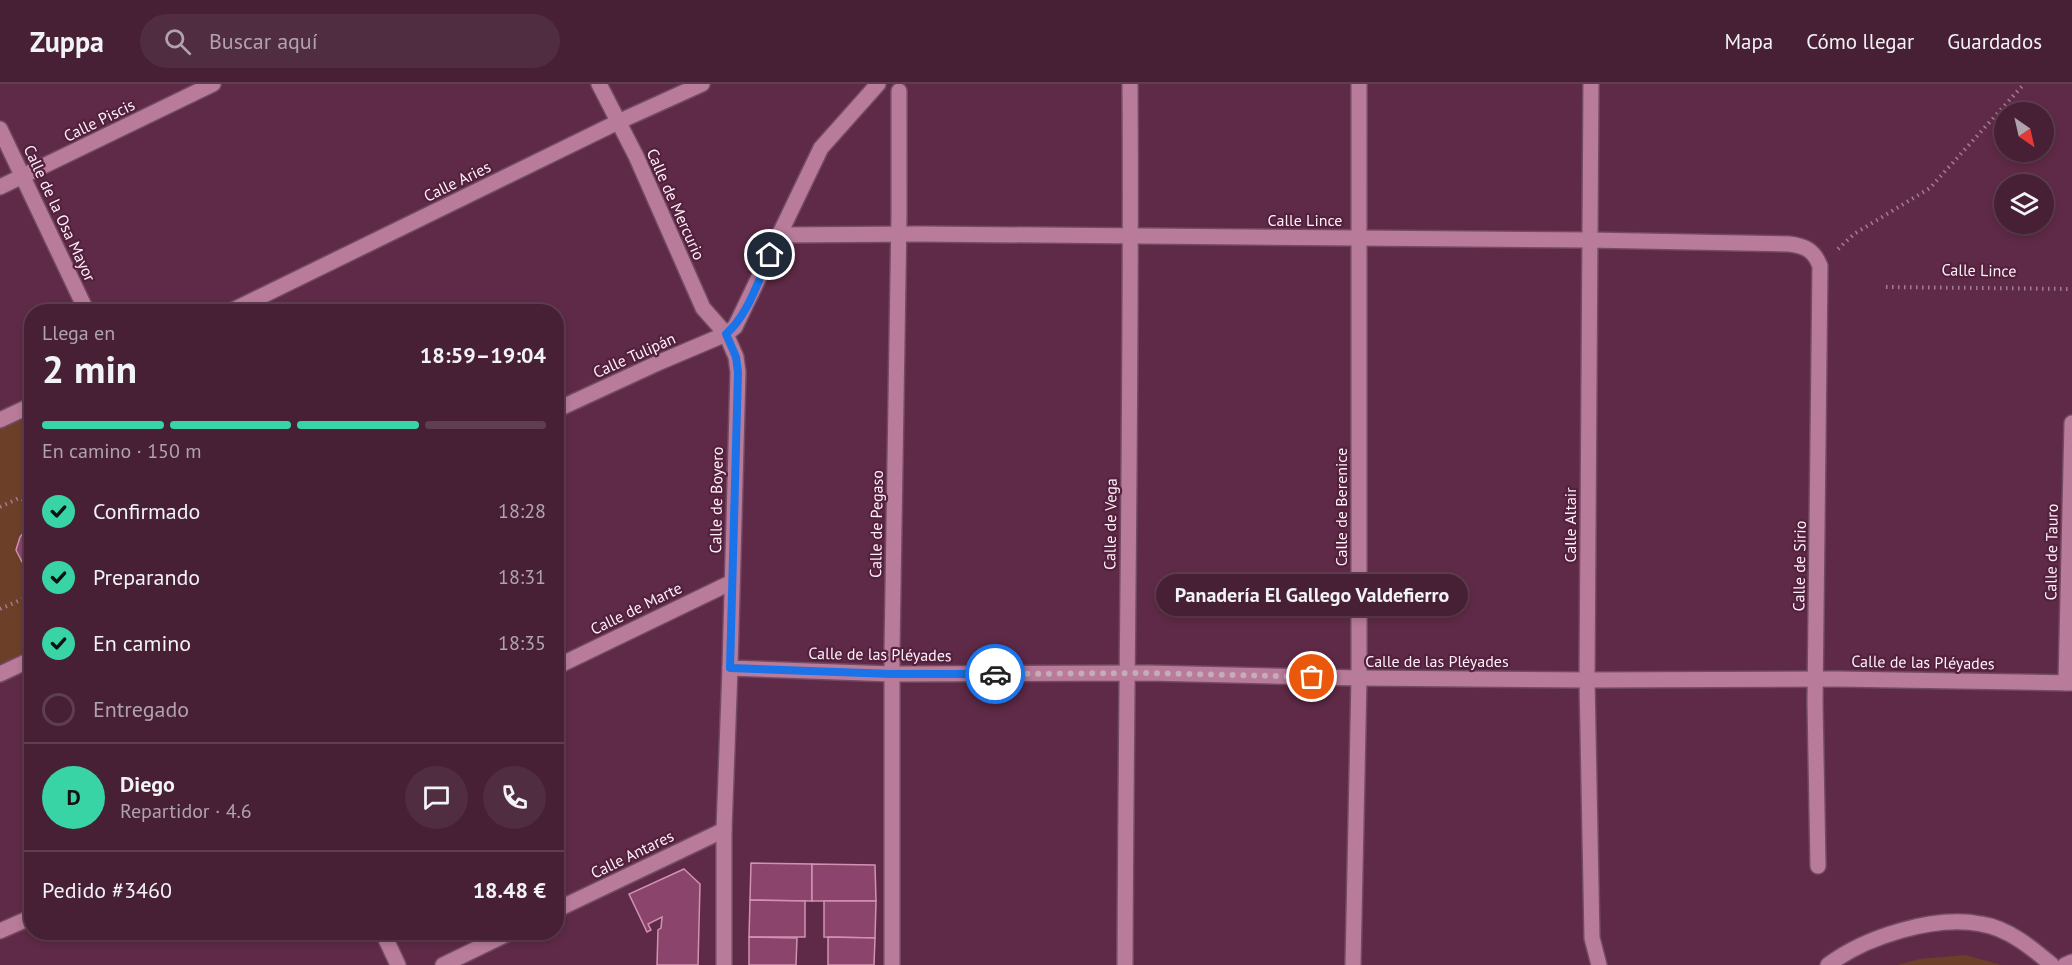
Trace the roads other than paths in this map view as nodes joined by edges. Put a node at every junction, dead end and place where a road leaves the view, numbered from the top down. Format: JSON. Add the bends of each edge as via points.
{"nodes":[{"id":1,"x":213,"y":84,"type":"edge"},
{"id":2,"x":599,"y":84,"type":"edge"},
{"id":3,"x":702,"y":84,"type":"edge"},
{"id":4,"x":878,"y":84,"type":"edge"},
{"id":5,"x":1130,"y":84,"type":"edge"},
{"id":6,"x":1359,"y":84,"type":"edge"},
{"id":7,"x":1591,"y":84,"type":"edge"},
{"id":8,"x":899,"y":88,"type":"edge"},
{"id":9,"x":618,"y":122,"type":"junction"},
{"id":10,"x":0,"y":129,"type":"edge"},
{"id":11,"x":22,"y":177,"type":"junction"},
{"id":12,"x":0,"y":187,"type":"edge"},
{"id":13,"x":780,"y":235,"type":"junction"},
{"id":14,"x":899,"y":235,"type":"junction"},
{"id":15,"x":1131,"y":237,"type":"junction"},
{"id":16,"x":1358,"y":238,"type":"junction"},
{"id":17,"x":1589,"y":240,"type":"junction"},
{"id":18,"x":1820,"y":266,"type":"joint"},
{"id":19,"x":83,"y":304,"type":"edge"},
{"id":20,"x":245,"y":304,"type":"edge"},
{"id":21,"x":726,"y":334,"type":"junction"},
{"id":22,"x":564,"y":406,"type":"edge"},
{"id":23,"x":24,"y":409,"type":"edge"},
{"id":24,"x":0,"y":420,"type":"edge"},
{"id":25,"x":2072,"y":423,"type":"edge"},
{"id":26,"x":732,"y":582,"type":"junction"},
{"id":27,"x":24,"y":663,"type":"edge"},
{"id":28,"x":564,"y":663,"type":"edge"},
{"id":29,"x":730,"y":668,"type":"junction"},
{"id":30,"x":1126,"y":673,"type":"junction"},
{"id":31,"x":0,"y":674,"type":"edge"},
{"id":32,"x":892,"y":674,"type":"junction"},
{"id":33,"x":1359,"y":678,"type":"junction"},
{"id":34,"x":1815,"y":679,"type":"junction"},
{"id":35,"x":1587,"y":680,"type":"junction"},
{"id":36,"x":2069,"y":683,"type":"edge"},
{"id":37,"x":724,"y":830,"type":"junction"},
{"id":38,"x":1818,"y":866,"type":"dead end"},
{"id":39,"x":564,"y":906,"type":"edge"},
{"id":40,"x":24,"y":920,"type":"edge"},
{"id":41,"x":0,"y":931,"type":"edge"},
{"id":42,"x":386,"y":940,"type":"edge"},
{"id":43,"x":495,"y":940,"type":"edge"},
{"id":44,"x":2072,"y":962,"type":"edge"},
{"id":45,"x":398,"y":965,"type":"edge"},
{"id":46,"x":443,"y":965,"type":"edge"},
{"id":47,"x":724,"y":965,"type":"edge"},
{"id":48,"x":892,"y":965,"type":"edge"},
{"id":49,"x":1125,"y":965,"type":"edge"},
{"id":50,"x":1353,"y":965,"type":"edge"},
{"id":51,"x":1599,"y":965,"type":"edge"},
{"id":52,"x":1827,"y":965,"type":"edge"},
{"id":53,"x":2052,"y":965,"type":"edge"},
{"id":54,"x":2065,"y":965,"type":"edge"}],
"edges":[{"from":1,"to":11,"type":"street","name":"Calle Piscis"},
{"from":2,"to":9,"type":"street","name":"Calle de Mercurio"},
{"from":3,"to":9,"type":"street","name":"Calle Aries"},
{"from":4,"to":13,"type":"street","via":[[821,148]]},
{"from":5,"to":15,"type":"street","name":"Calle de Vega"},
{"from":6,"to":16,"type":"street","name":"Calle de Berenice"},
{"from":7,"to":17,"type":"street","name":"Calle Altair"},
{"from":8,"to":14,"type":"street","name":"Calle de Pegaso"},
{"from":9,"to":20,"type":"street","name":"Calle Aries"},
{"from":9,"to":21,"type":"street","name":"Calle de Mercurio","via":[[703,308]]},
{"from":10,"to":11,"type":"street","name":"Calle de la Osa Mayor"},
{"from":11,"to":12,"type":"street","name":"Calle Piscis"},
{"from":11,"to":19,"type":"street","name":"Calle de la Osa Mayor"},
{"from":13,"to":14,"type":"street","name":"Calle Lince"},
{"from":13,"to":21,"type":"street","via":[[742,315]]},
{"from":14,"to":15,"type":"street","name":"Calle Lince"},
{"from":14,"to":32,"type":"street","name":"Calle de Pegaso"},
{"from":15,"to":16,"type":"street","name":"Calle Lince"},
{"from":15,"to":30,"type":"street","name":"Calle de Vega"},
{"from":16,"to":17,"type":"street","name":"Calle Lince"},
{"from":16,"to":33,"type":"street","name":"Calle de Berenice"},
{"from":17,"to":18,"type":"street","name":"Calle Lince","via":[[1801,245],[1811,250]]},
{"from":17,"to":35,"type":"street","name":"Calle Altair"},
{"from":18,"to":34,"type":"street","name":"Calle de Sirio"},
{"from":21,"to":22,"type":"street","name":"Calle Tulipán"},
{"from":21,"to":26,"type":"street","name":"Calle de Boyero","via":[[738,372]]},
{"from":23,"to":24,"type":"street"},
{"from":25,"to":36,"type":"street","name":"Calle de Tauro"},
{"from":26,"to":28,"type":"street","name":"Calle de Marte"},
{"from":26,"to":29,"type":"street","name":"Calle de Boyero"},
{"from":27,"to":31,"type":"street"},
{"from":29,"to":32,"type":"street","name":"Calle de las Pléyades"},
{"from":29,"to":37,"type":"street","name":"Calle de Boyero"},
{"from":30,"to":32,"type":"street","name":"Calle de las Pléyades"},
{"from":30,"to":33,"type":"street","name":"Calle de las Pléyades"},
{"from":30,"to":49,"type":"street","name":"Calle de Vega"},
{"from":32,"to":48,"type":"street","name":"Calle de Pegaso"},
{"from":33,"to":35,"type":"street","name":"Calle de las Pléyades"},
{"from":33,"to":50,"type":"street","name":"Calle de Berenice"},
{"from":34,"to":35,"type":"street","name":"Calle de las Pléyades"},
{"from":34,"to":36,"type":"street","name":"Calle de las Pléyades"},
{"from":34,"to":38,"type":"street","name":"Calle de Sirio"},
{"from":35,"to":51,"type":"street","name":"Calle Altair","via":[[1592,939]]},
{"from":37,"to":39,"type":"street","name":"Calle Antares"},
{"from":37,"to":47,"type":"street","name":"Calle de Boyero"},
{"from":40,"to":41,"type":"street"},
{"from":42,"to":45,"type":"street"},
{"from":43,"to":46,"type":"street"},
{"from":44,"to":54,"type":"street"},
{"from":52,"to":53,"type":"street","via":[[1885,935],[1951,922],[1982,924],[2008,933]]}]}
